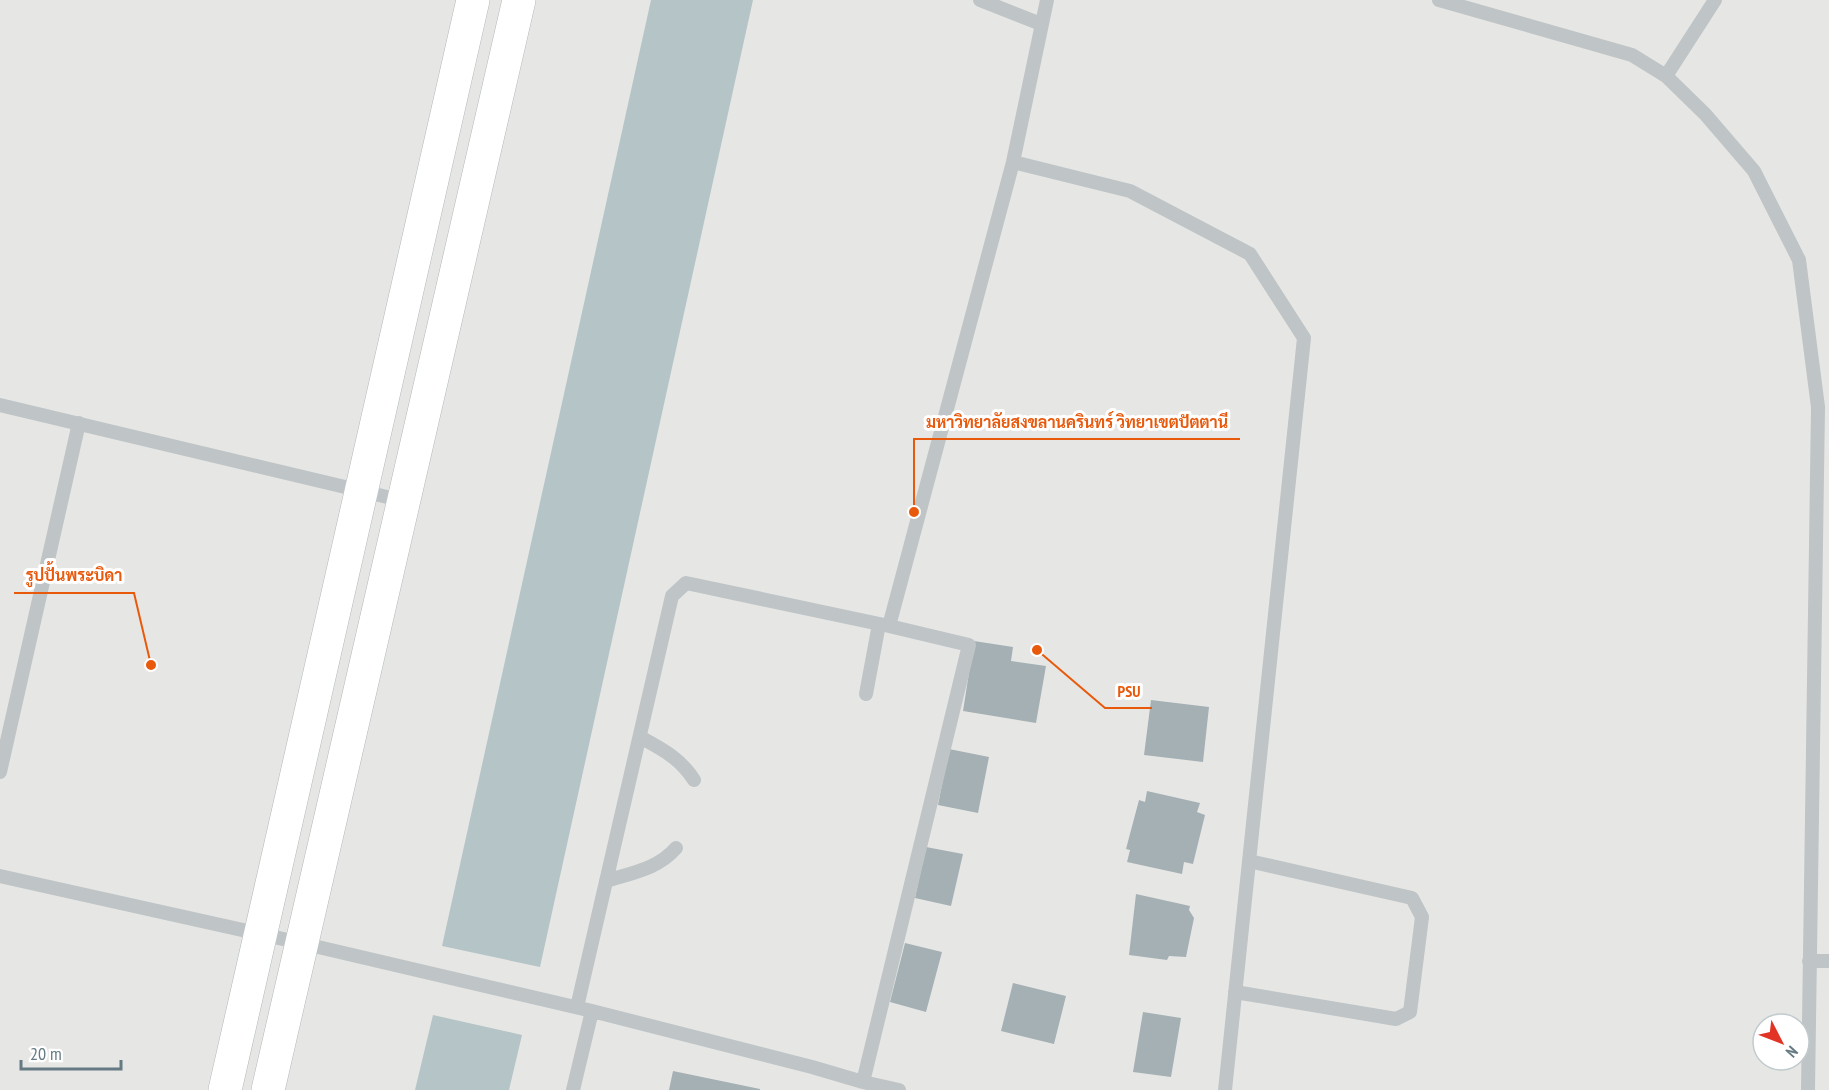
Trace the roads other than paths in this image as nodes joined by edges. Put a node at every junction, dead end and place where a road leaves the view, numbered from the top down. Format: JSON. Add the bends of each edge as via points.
{"nodes":[{"id":1,"x":473,"y":0,"type":"edge"},
{"id":2,"x":519,"y":0,"type":"edge"},
{"id":3,"x":980,"y":0,"type":"edge"},
{"id":4,"x":1047,"y":0,"type":"edge"},
{"id":5,"x":1439,"y":0,"type":"edge"},
{"id":6,"x":1715,"y":0,"type":"edge"},
{"id":7,"x":1041,"y":24,"type":"junction"},
{"id":8,"x":1666,"y":76,"type":"junction"},
{"id":9,"x":1013,"y":162,"type":"junction"},
{"id":10,"x":0,"y":405,"type":"edge"},
{"id":11,"x":79,"y":423,"type":"junction"},
{"id":12,"x":362,"y":491,"type":"junction"},
{"id":13,"x":404,"y":501,"type":"junction"},
{"id":14,"x":884,"y":625,"type":"junction"},
{"id":15,"x":866,"y":694,"type":"dead end"},
{"id":16,"x":640,"y":737,"type":"junction"},
{"id":17,"x":0,"y":772,"type":"edge"},
{"id":18,"x":694,"y":780,"type":"dead end"},
{"id":19,"x":676,"y":848,"type":"dead end"},
{"id":20,"x":1249,"y":861,"type":"junction"},
{"id":21,"x":0,"y":876,"type":"edge"},
{"id":22,"x":606,"y":881,"type":"junction"},
{"id":23,"x":261,"y":935,"type":"junction"},
{"id":24,"x":301,"y":943,"type":"junction"},
{"id":25,"x":1809,"y":961,"type":"junction"},
{"id":26,"x":1829,"y":961,"type":"edge"},
{"id":27,"x":1235,"y":992,"type":"junction"},
{"id":28,"x":577,"y":1008,"type":"junction"},
{"id":29,"x":592,"y":1011,"type":"junction"},
{"id":30,"x":863,"y":1082,"type":"junction"},
{"id":31,"x":225,"y":1090,"type":"edge"},
{"id":32,"x":268,"y":1090,"type":"edge"},
{"id":33,"x":573,"y":1090,"type":"edge"},
{"id":34,"x":899,"y":1090,"type":"edge"},
{"id":35,"x":1225,"y":1090,"type":"edge"},
{"id":36,"x":1808,"y":1090,"type":"edge"}],
"edges":[{"from":1,"to":12,"type":"main road"},
{"from":2,"to":13,"type":"main road"},
{"from":3,"to":7,"type":"lane"},
{"from":4,"to":7,"type":"lane"},
{"from":5,"to":8,"type":"lane","via":[[1632,55]]},
{"from":6,"to":8,"type":"lane"},
{"from":7,"to":9,"type":"lane"},
{"from":8,"to":25,"type":"lane","via":[[1754,171],[1799,260],[1818,407]]},
{"from":9,"to":14,"type":"lane"},
{"from":9,"to":20,"type":"lane","via":[[1130,191],[1250,254],[1304,338]]},
{"from":10,"to":11,"type":"lane"},
{"from":11,"to":12,"type":"lane"},
{"from":11,"to":17,"type":"lane"},
{"from":12,"to":13,"type":"lane"},
{"from":12,"to":23,"type":"main road"},
{"from":13,"to":24,"type":"main road"},
{"from":14,"to":15,"type":"lane"},
{"from":14,"to":16,"type":"lane","via":[[686,583],[672,596]]},
{"from":14,"to":30,"type":"lane","via":[[969,645]]},
{"from":16,"to":18,"type":"lane","via":[[673,755]]},
{"from":16,"to":22,"type":"lane"},
{"from":19,"to":22,"type":"lane","via":[[653,866]]},
{"from":20,"to":27,"type":"lane"},
{"from":20,"to":27,"type":"lane","via":[[1412,898],[1422,917],[1410,1012],[1396,1019]]},
{"from":21,"to":23,"type":"lane"},
{"from":22,"to":28,"type":"lane"},
{"from":23,"to":24,"type":"lane"},
{"from":23,"to":31,"type":"main road"},
{"from":24,"to":28,"type":"lane"},
{"from":24,"to":32,"type":"main road"},
{"from":25,"to":26,"type":"lane"},
{"from":25,"to":36,"type":"lane"},
{"from":27,"to":35,"type":"lane"},
{"from":28,"to":29,"type":"lane"},
{"from":29,"to":30,"type":"lane"},
{"from":29,"to":33,"type":"lane"},
{"from":30,"to":34,"type":"lane"}]}
